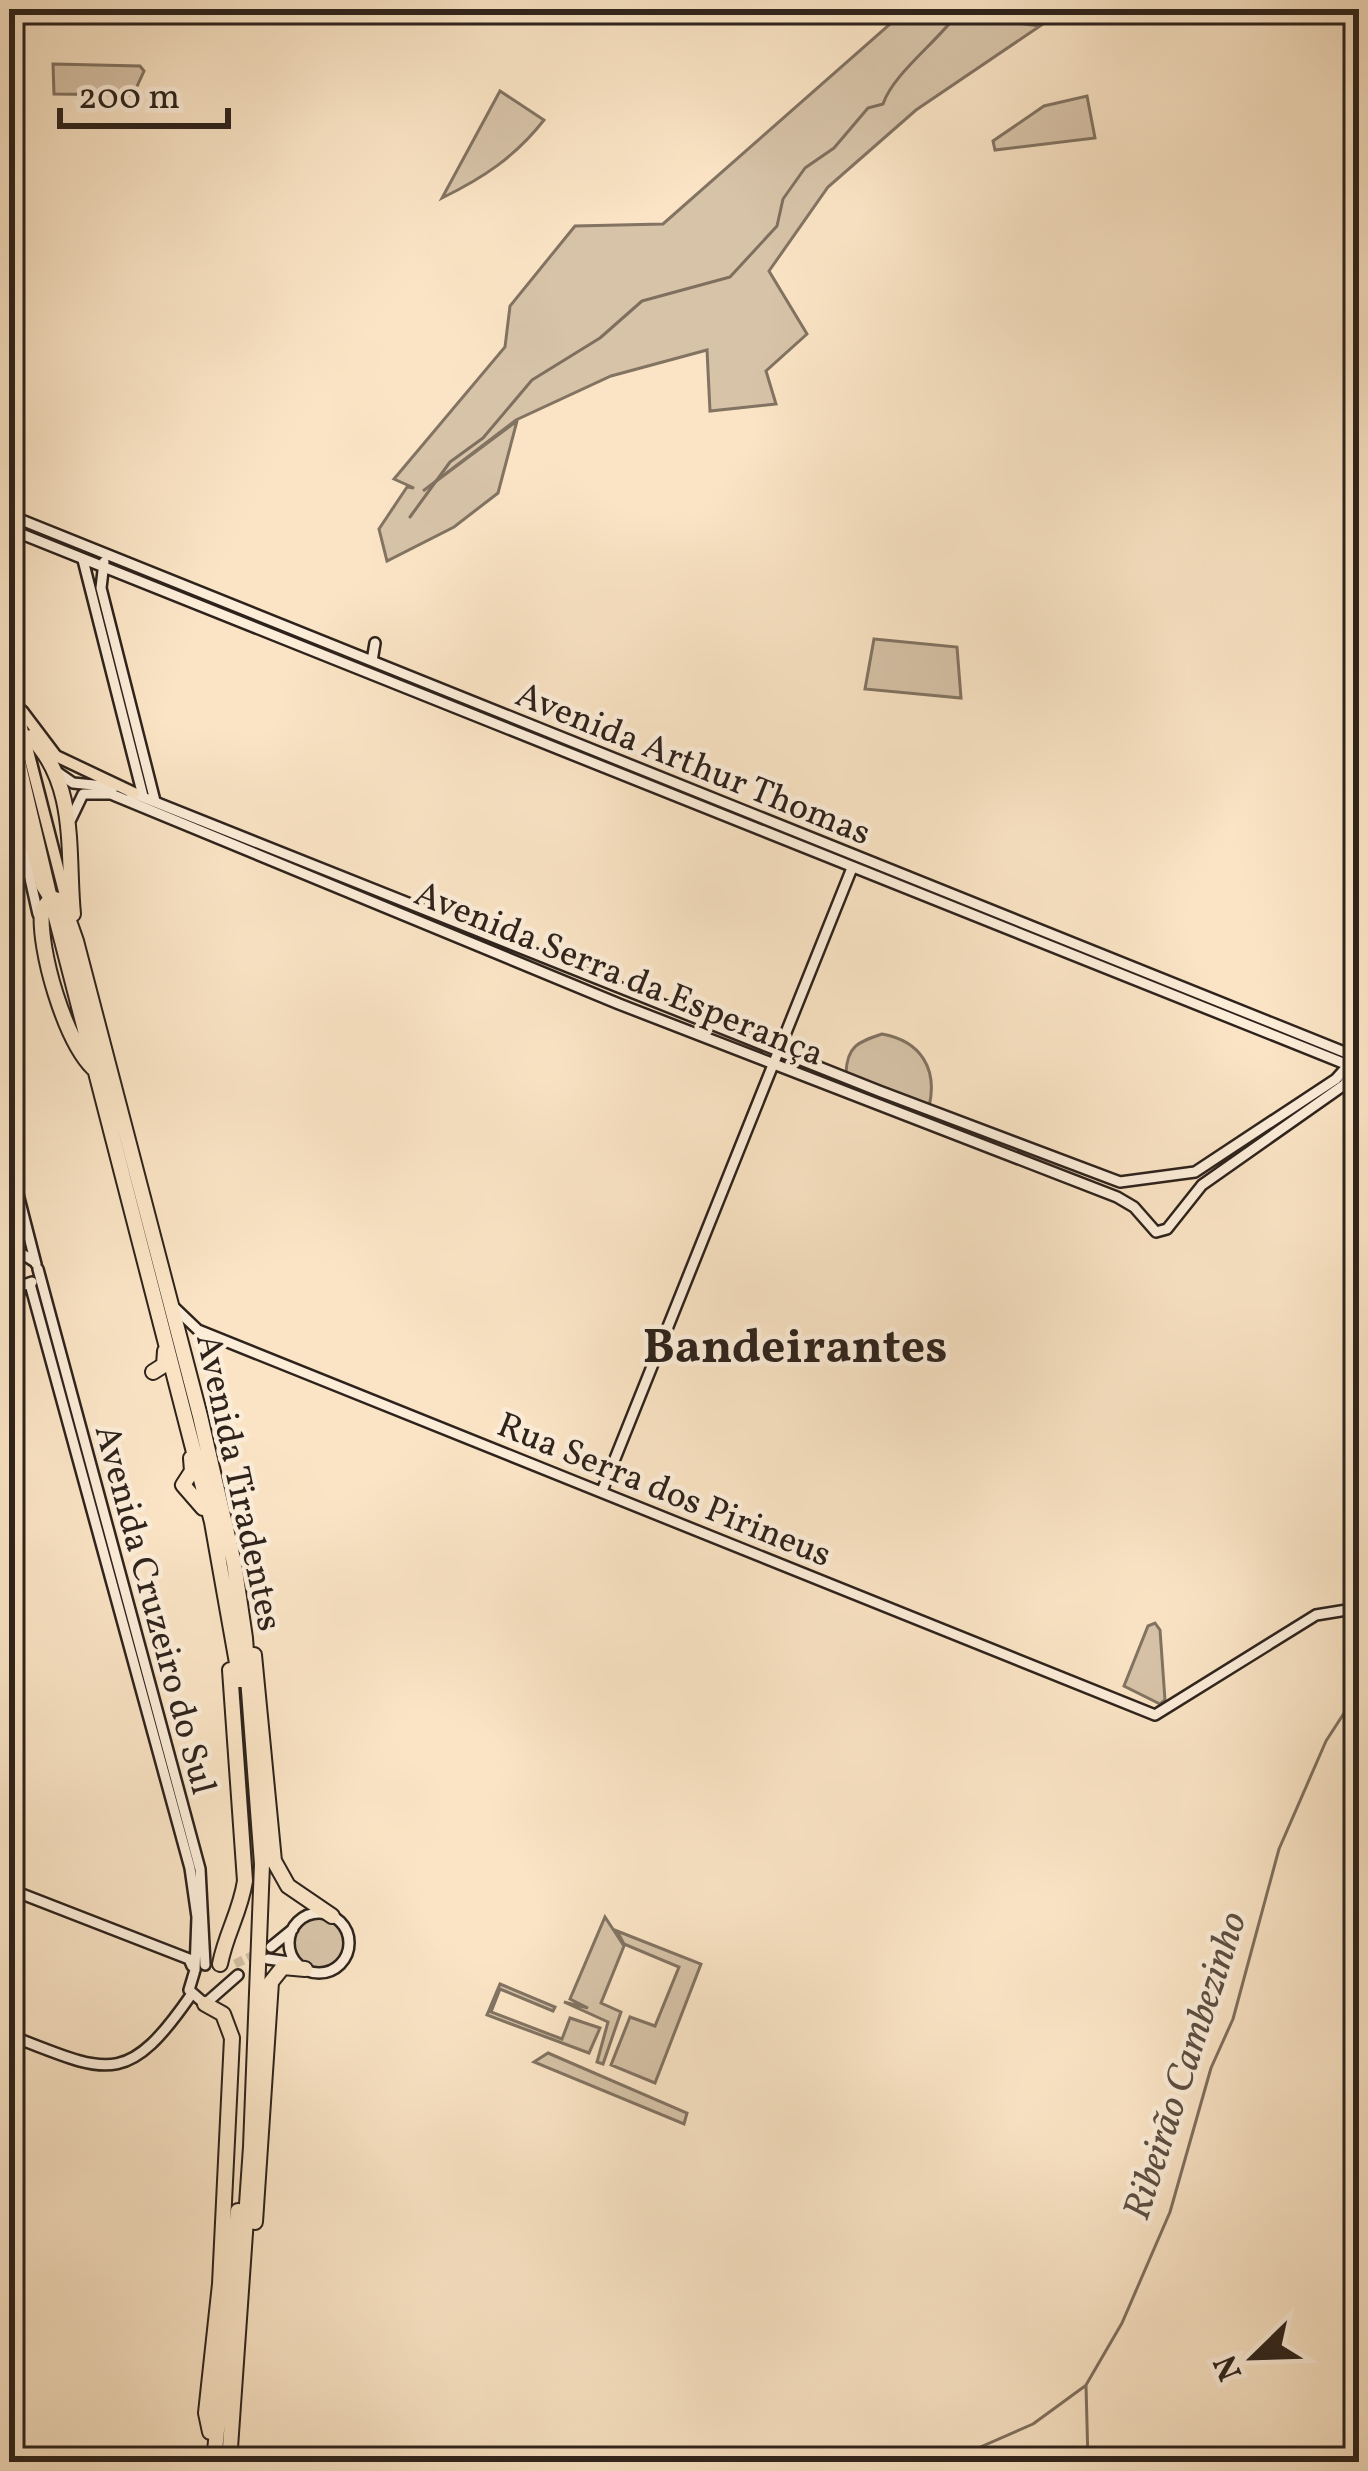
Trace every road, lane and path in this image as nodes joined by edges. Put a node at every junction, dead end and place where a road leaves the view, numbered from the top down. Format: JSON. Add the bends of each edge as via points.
{"nodes":[{"id":1,"x":9,"y":515,"type":"edge"},
{"id":2,"x":9,"y":530,"type":"edge"},
{"id":3,"x":46,"y":544,"type":"junction"},
{"id":4,"x":77,"y":544,"type":"junction"},
{"id":5,"x":83,"y":560,"type":"junction"},
{"id":6,"x":104,"y":561,"type":"junction"},
{"id":7,"x":290,"y":635,"type":"junction"},
{"id":8,"x":375,"y":643,"type":"dead end"},
{"id":9,"x":353,"y":653,"type":"junction"},
{"id":10,"x":337,"y":661,"type":"junction"},
{"id":11,"x":372,"y":661,"type":"junction"},
{"id":12,"x":9,"y":677,"type":"edge"},
{"id":13,"x":12,"y":694,"type":"edge"},
{"id":14,"x":123,"y":695,"type":"junction"},
{"id":15,"x":477,"y":704,"type":"junction"},
{"id":16,"x":473,"y":716,"type":"junction"},
{"id":17,"x":10,"y":720,"type":"edge"},
{"id":18,"x":32,"y":737,"type":"dead end"},
{"id":19,"x":9,"y":740,"type":"edge"},
{"id":20,"x":577,"y":744,"type":"junction"},
{"id":21,"x":572,"y":755,"type":"junction"},
{"id":22,"x":9,"y":758,"type":"edge"},
{"id":23,"x":56,"y":770,"type":"junction"},
{"id":24,"x":9,"y":785,"type":"edge"},
{"id":25,"x":677,"y":791,"type":"junction"},
{"id":26,"x":144,"y":797,"type":"junction"},
{"id":27,"x":69,"y":833,"type":"junction"},
{"id":28,"x":854,"y":863,"type":"junction"},
{"id":29,"x":51,"y":898,"type":"junction"},
{"id":30,"x":40,"y":923,"type":"junction"},
{"id":31,"x":76,"y":941,"type":"junction"},
{"id":32,"x":84,"y":1027,"type":"junction"},
{"id":33,"x":779,"y":1050,"type":"junction"},
{"id":34,"x":83,"y":1058,"type":"junction"},
{"id":35,"x":774,"y":1062,"type":"junction"},
{"id":36,"x":1356,"y":1063,"type":"edge"},
{"id":37,"x":96,"y":1071,"type":"junction"},
{"id":38,"x":1204,"y":1150,"type":"dead end"},
{"id":39,"x":1221,"y":1156,"type":"junction"},
{"id":40,"x":9,"y":1159,"type":"edge"},
{"id":41,"x":1181,"y":1159,"type":"dead end"},
{"id":42,"x":1183,"y":1177,"type":"junction"},
{"id":43,"x":1120,"y":1182,"type":"junction"},
{"id":44,"x":1117,"y":1197,"type":"junction"},
{"id":45,"x":9,"y":1247,"type":"edge"},
{"id":46,"x":146,"y":1257,"type":"junction"},
{"id":47,"x":9,"y":1262,"type":"edge"},
{"id":48,"x":37,"y":1267,"type":"junction"},
{"id":49,"x":9,"y":1279,"type":"edge"},
{"id":50,"x":25,"y":1285,"type":"junction"},
{"id":51,"x":167,"y":1286,"type":"junction"},
{"id":52,"x":11,"y":1316,"type":"edge"},
{"id":53,"x":162,"y":1322,"type":"junction"},
{"id":54,"x":9,"y":1330,"type":"edge"},
{"id":55,"x":198,"y":1330,"type":"junction"},
{"id":56,"x":179,"y":1333,"type":"junction"},
{"id":57,"x":153,"y":1372,"type":"dead end"},
{"id":58,"x":602,"y":1491,"type":"junction"},
{"id":59,"x":232,"y":1590,"type":"junction"},
{"id":60,"x":1359,"y":1608,"type":"edge"},
{"id":61,"x":193,"y":1862,"type":"junction"},
{"id":62,"x":9,"y":1889,"type":"edge"},
{"id":63,"x":332,"y":1916,"type":"junction"},
{"id":64,"x":207,"y":1926,"type":"junction"},
{"id":65,"x":226,"y":1928,"type":"junction"},
{"id":66,"x":292,"y":1929,"type":"junction"},
{"id":67,"x":301,"y":1966,"type":"junction"},
{"id":68,"x":219,"y":1968,"type":"junction"},
{"id":69,"x":190,"y":1995,"type":"junction"},
{"id":70,"x":205,"y":2004,"type":"junction"},
{"id":71,"x":9,"y":2035,"type":"edge"},
{"id":72,"x":237,"y":2220,"type":"junction"},
{"id":73,"x":220,"y":2284,"type":"junction"},
{"id":74,"x":241,"y":2322,"type":"junction"},
{"id":75,"x":219,"y":2462,"type":"edge"}],
"edges":[{"from":1,"to":4,"type":"street","name":"Avenida Arthur Thomas"},
{"from":2,"to":3,"type":"street","name":"Avenida Arthur Thomas"},
{"from":3,"to":4,"type":"street"},
{"from":3,"to":5,"type":"street","name":"Avenida Arthur Thomas"},
{"from":4,"to":6,"type":"street","name":"Avenida Arthur Thomas"},
{"from":5,"to":6,"type":"street","name":"Avenida Arthur Thomas"},
{"from":5,"to":14,"type":"street"},
{"from":6,"to":7,"type":"street","name":"Avenida Arthur Thomas"},
{"from":6,"to":14,"type":"street","via":[[101,589]]},
{"from":7,"to":9,"type":"street","name":"Avenida Arthur Thomas"},
{"from":7,"to":10,"type":"street","name":"Avenida Arthur Thomas"},
{"from":8,"to":11,"type":"street"},
{"from":9,"to":10,"type":"street"},
{"from":9,"to":11,"type":"street","name":"Avenida Arthur Thomas"},
{"from":10,"to":16,"type":"street","name":"Avenida Arthur Thomas"},
{"from":11,"to":15,"type":"street","name":"Avenida Arthur Thomas"},
{"from":12,"to":13,"type":"main road","name":"Avenida Tiradentes"},
{"from":13,"to":26,"type":"main road","via":[[56,756]]},
{"from":13,"to":31,"type":"main road","name":"Avenida Tiradentes"},
{"from":14,"to":26,"type":"street"},
{"from":15,"to":16,"type":"street"},
{"from":15,"to":20,"type":"street","name":"Avenida Arthur Thomas"},
{"from":16,"to":21,"type":"street","name":"Avenida Arthur Thomas"},
{"from":17,"to":19,"type":"highway"},
{"from":17,"to":29,"type":"main road","name":"Avenida Tiradentes"},
{"from":18,"to":23,"type":"highway"},
{"from":20,"to":21,"type":"street"},
{"from":20,"to":25,"type":"street","name":"Avenida Arthur Thomas"},
{"from":21,"to":25,"type":"street","name":"Avenida Arthur Thomas"},
{"from":22,"to":29,"type":"highway"},
{"from":23,"to":26,"type":"street","name":"Avenida Serra da Esperança","via":[[73,783]]},
{"from":23,"to":27,"type":"highway"},
{"from":24,"to":30,"type":"street"},
{"from":25,"to":28,"type":"street","name":"Avenida Arthur Thomas"},
{"from":26,"to":33,"type":"street","name":"Avenida Serra da Esperança"},
{"from":27,"to":31,"type":"highway"},
{"from":27,"to":35,"type":"street","name":"Avenida Serra da Esperança","via":[[78,798],[111,794]]},
{"from":28,"to":33,"type":"street"},
{"from":28,"to":36,"type":"street","name":"Avenida Arthur Thomas"},
{"from":29,"to":30,"type":"highway"},
{"from":29,"to":31,"type":"highway","via":[[62,901]]},
{"from":29,"to":32,"type":"highway","name":"Avenida Tiradentes"},
{"from":30,"to":34,"type":"highway","via":[[64,1021]]},
{"from":31,"to":51,"type":"highway","name":"Avenida Tiradentes"},
{"from":32,"to":34,"type":"highway"},
{"from":32,"to":37,"type":"highway","name":"Avenida Tiradentes"},
{"from":33,"to":35,"type":"street"},
{"from":33,"to":43,"type":"street","name":"Avenida Serra da Esperança"},
{"from":34,"to":37,"type":"highway"},
{"from":35,"to":44,"type":"street","name":"Avenida Serra da Esperança"},
{"from":35,"to":58,"type":"street"},
{"from":36,"to":39,"type":"street","name":"Avenida Serra da Esperança"},
{"from":36,"to":44,"type":"street","name":"Avenida Serra da Esperança","via":[[1328,1097],[1202,1185],[1167,1229],[1152,1230]]},
{"from":37,"to":46,"type":"highway","name":"Avenida Tiradentes"},
{"from":38,"to":39,"type":"street"},
{"from":39,"to":42,"type":"street","name":"Avenida Serra da Esperança"},
{"from":40,"to":48,"type":"street","name":"Avenida Cruzeiro do Sul"},
{"from":41,"to":42,"type":"street"},
{"from":42,"to":43,"type":"street","name":"Avenida Serra da Esperança"},
{"from":43,"to":44,"type":"street"},
{"from":45,"to":47,"type":"street"},
{"from":46,"to":53,"type":"highway","name":"Avenida Tiradentes"},
{"from":46,"to":56,"type":"highway","via":[[169,1326]]},
{"from":47,"to":48,"type":"street","via":[[24,1255]]},
{"from":48,"to":50,"type":"street"},
{"from":48,"to":61,"type":"street","name":"Avenida Cruzeiro do Sul"},
{"from":49,"to":50,"type":"street"},
{"from":50,"to":52,"type":"street"},
{"from":50,"to":61,"type":"street","name":"Avenida Cruzeiro do Sul"},
{"from":51,"to":55,"type":"street","via":[[181,1317]]},
{"from":51,"to":56,"type":"highway","name":"Avenida Tiradentes"},
{"from":52,"to":54,"type":"street"},
{"from":53,"to":57,"type":"highway","via":[[166,1361]]},
{"from":53,"to":59,"type":"highway","name":"Avenida Tiradentes","via":[[187,1423],[192,1471],[183,1485],[212,1522]]},
{"from":55,"to":56,"type":"street"},
{"from":55,"to":58,"type":"street","name":"Rua Serra dos Pirineus"},
{"from":56,"to":59,"type":"highway","name":"Avenida Tiradentes"},
{"from":58,"to":60,"type":"street","name":"Rua Serra dos Pirineus","via":[[1155,1715],[1316,1615]]},
{"from":59,"to":63,"type":"highway","via":[[256,1665],[274,1861],[288,1886]]},
{"from":59,"to":65,"type":"highway","via":[[244,1834],[240,1915]]},
{"from":59,"to":72,"type":"highway","name":"Avenida Tiradentes","via":[[254,1839]]},
{"from":59,"to":74,"type":"highway","name":"Avenida Tiradentes","via":[[262,1864]]},
{"from":61,"to":64,"type":"street","name":"Avenida Cruzeiro do Sul"},
{"from":61,"to":68,"type":"street","name":"Avenida Cruzeiro do Sul","via":[[197,1917]]},
{"from":62,"to":68,"type":"street"},
{"from":63,"to":66,"type":"street","via":[[310,1915]]},
{"from":63,"to":67,"type":"street","via":[[348,1934],[346,1957],[329,1972]]},
{"from":64,"to":65,"type":"street"},
{"from":64,"to":68,"type":"street","name":"Avenida Cruzeiro do Sul"},
{"from":65,"to":68,"type":"highway"},
{"from":66,"to":67,"type":"street","via":[[290,1947]]},
{"from":66,"to":67,"type":"street","via":[[270,1953]]},
{"from":67,"to":74,"type":"highway","via":[[283,1967],[271,1982]]},
{"from":68,"to":69,"type":"street","via":[[189,1980]]},
{"from":68,"to":70,"type":"street"},
{"from":69,"to":70,"type":"street"},
{"from":69,"to":71,"type":"street","via":[[150,2050],[126,2063],[80,2062]]},
{"from":70,"to":73,"type":"highway","via":[[223,2014],[232,2038]]},
{"from":72,"to":73,"type":"highway"},
{"from":72,"to":75,"type":"highway","name":"Avenida Tiradentes"},
{"from":73,"to":75,"type":"highway","via":[[206,2413]]},
{"from":74,"to":75,"type":"highway","name":"Avenida Tiradentes"}]}
